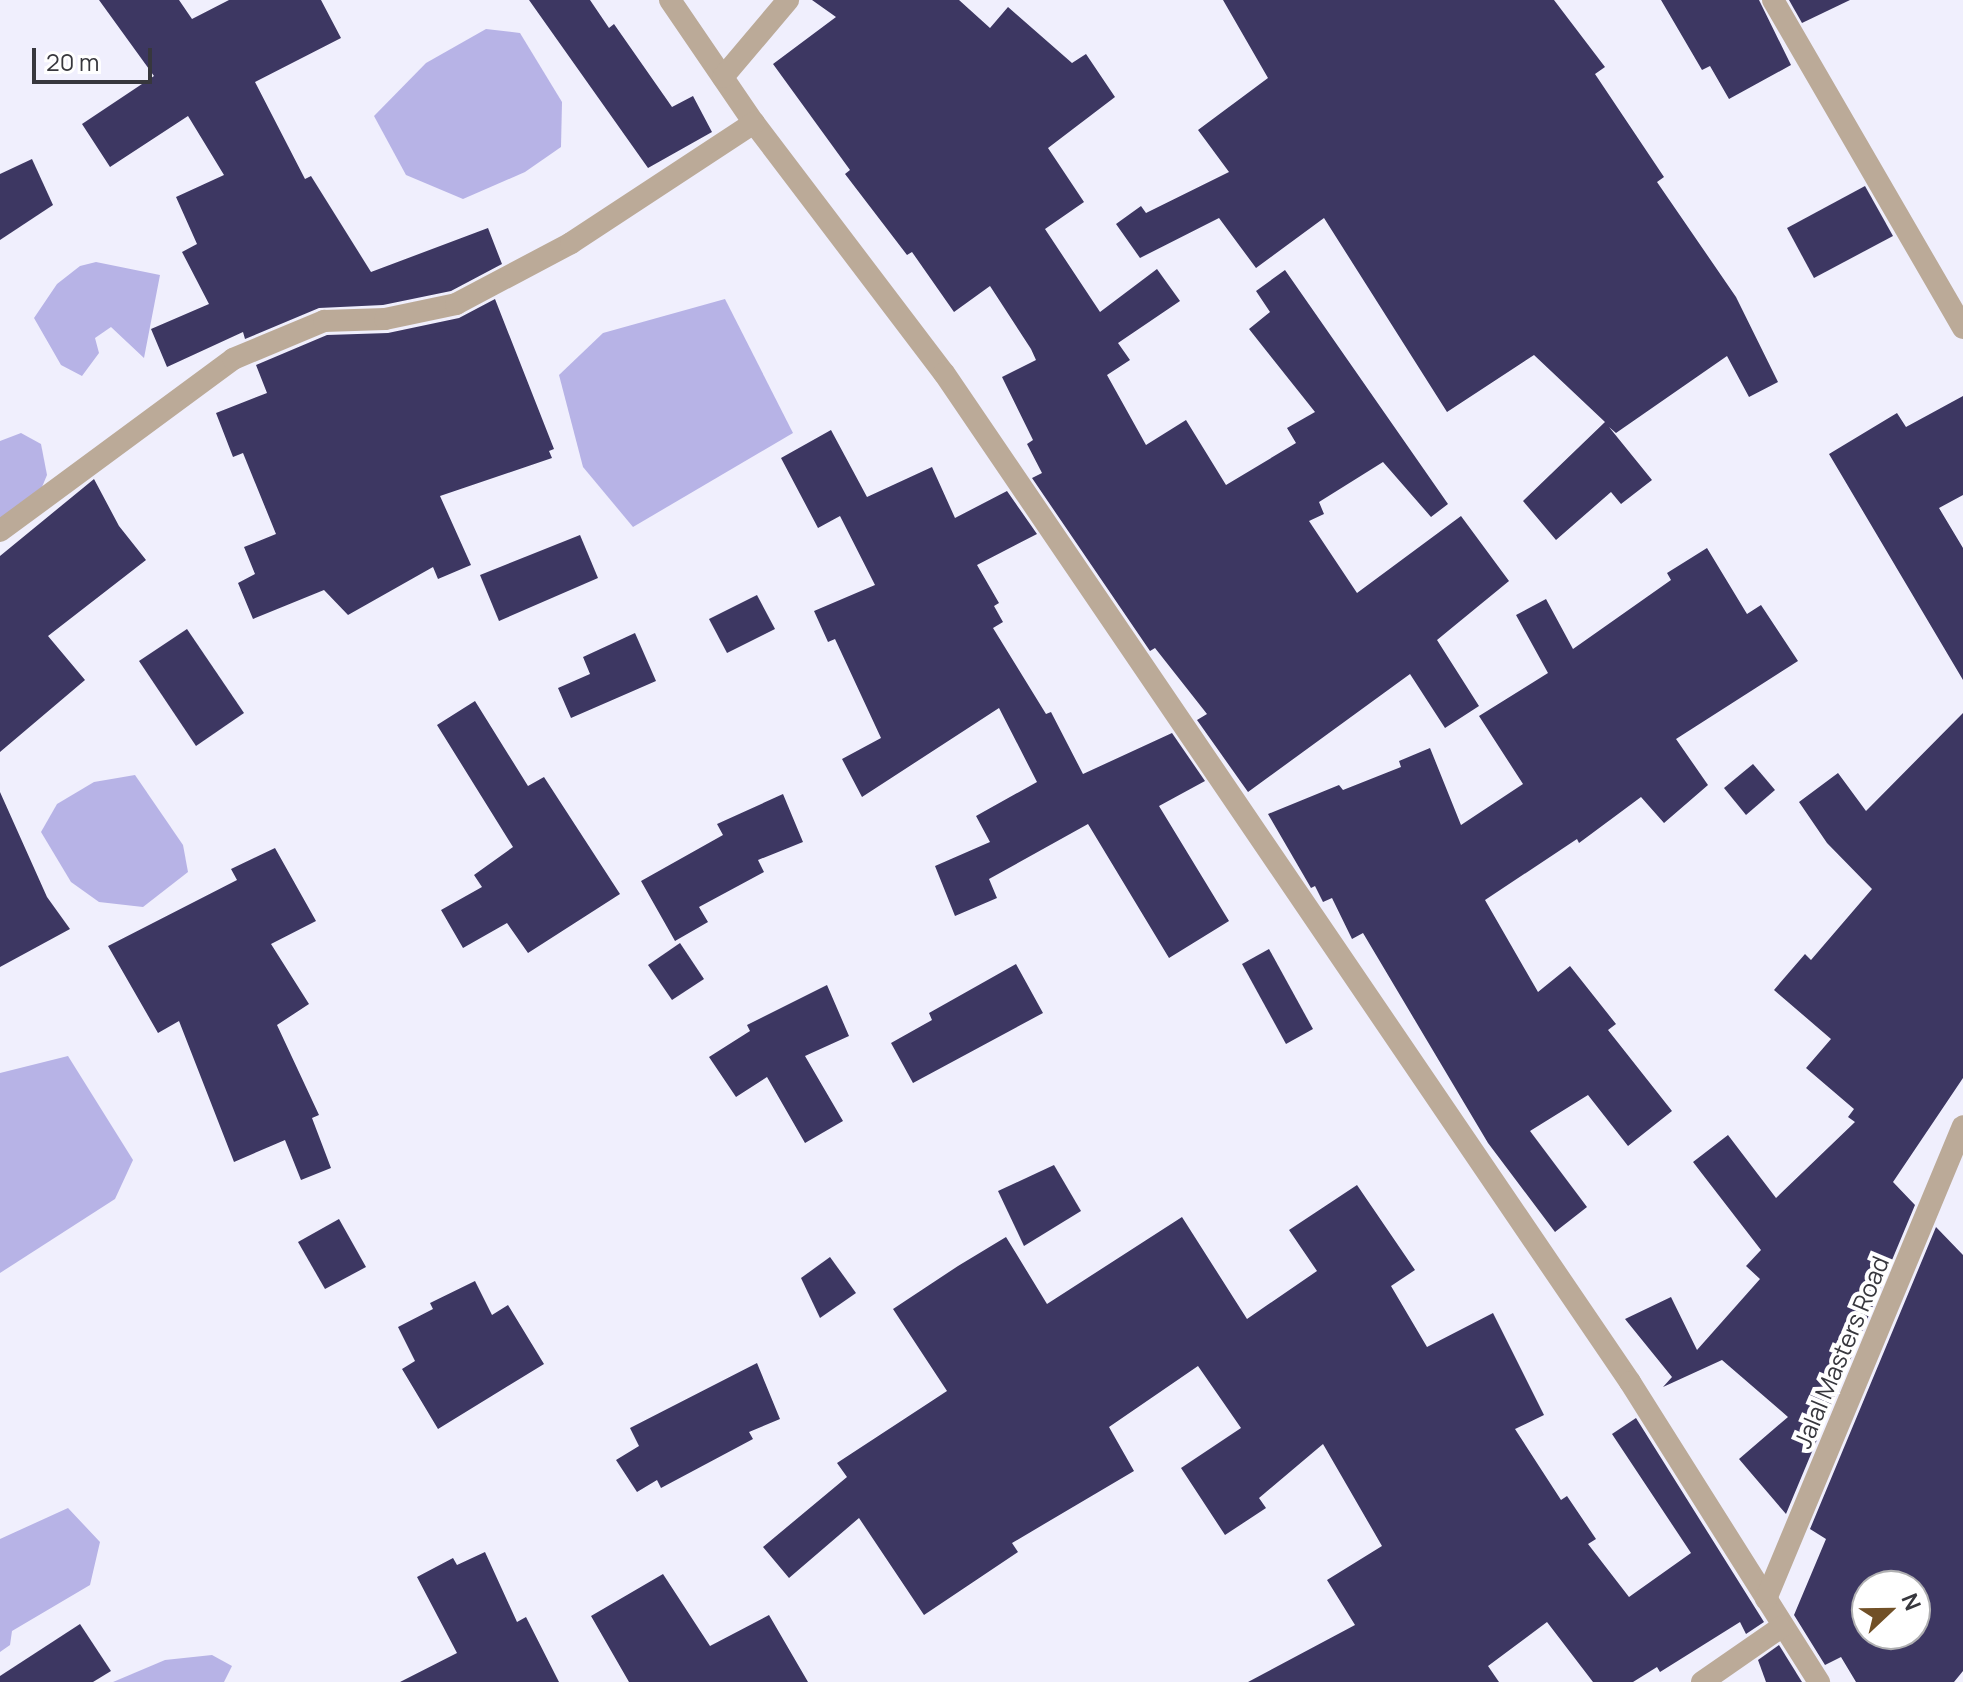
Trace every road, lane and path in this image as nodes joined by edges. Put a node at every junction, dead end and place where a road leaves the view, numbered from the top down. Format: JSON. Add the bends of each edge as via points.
{"nodes":[{"id":1,"x":670,"y":0,"type":"edge"},
{"id":2,"x":788,"y":0,"type":"edge"},
{"id":3,"x":1773,"y":0,"type":"edge"},
{"id":4,"x":723,"y":77,"type":"junction"},
{"id":5,"x":754,"y":123,"type":"junction"},
{"id":6,"x":1963,"y":328,"type":"edge"},
{"id":7,"x":0,"y":531,"type":"edge"},
{"id":8,"x":1963,"y":1126,"type":"edge"},
{"id":9,"x":1766,"y":1599,"type":"junction"},
{"id":10,"x":1783,"y":1626,"type":"junction"},
{"id":11,"x":1702,"y":1682,"type":"edge"},
{"id":12,"x":1819,"y":1682,"type":"edge"}],
"edges":[{"from":1,"to":4,"type":"street"},
{"from":2,"to":4,"type":"street"},
{"from":3,"to":6,"type":"street"},
{"from":4,"to":5,"type":"street"},
{"from":5,"to":7,"type":"street","via":[[571,243],[456,304],[385,319],[324,321],[233,359]]},
{"from":5,"to":9,"type":"street","via":[[944,373],[1630,1382]]},
{"from":8,"to":9,"type":"street","name":"Jalal Masters Road"},
{"from":9,"to":10,"type":"street"},
{"from":10,"to":11,"type":"street"},
{"from":10,"to":12,"type":"street"}]}
